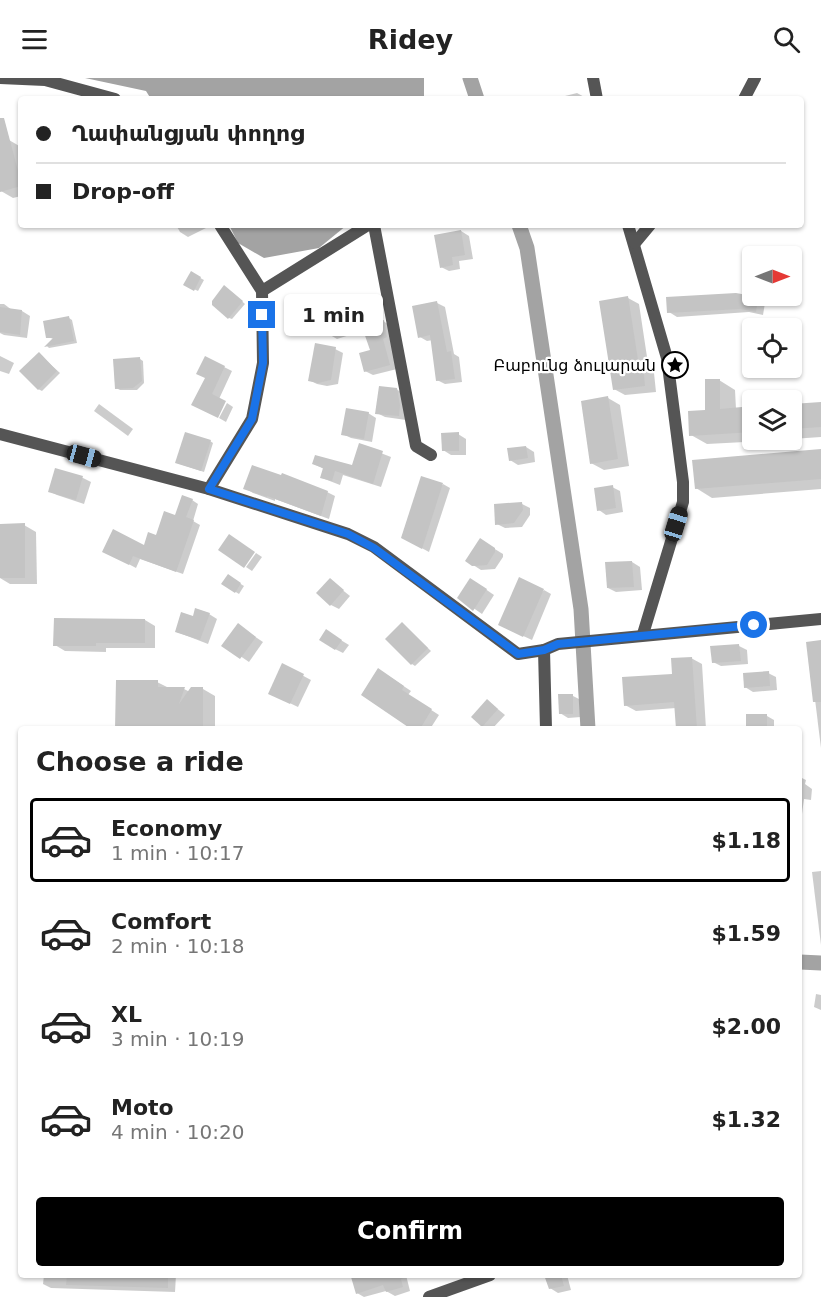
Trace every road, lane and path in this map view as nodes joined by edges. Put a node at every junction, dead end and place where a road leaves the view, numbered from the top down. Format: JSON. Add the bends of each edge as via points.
{"nodes":[{"id":1,"x":0,"y":78,"type":"edge"},
{"id":2,"x":593,"y":78,"type":"edge"},
{"id":3,"x":755,"y":78,"type":"edge"},
{"id":4,"x":104,"y":96,"type":"edge"},
{"id":5,"x":596,"y":96,"type":"edge"},
{"id":6,"x":746,"y":96,"type":"edge"},
{"id":7,"x":222,"y":228,"type":"edge"},
{"id":8,"x":363,"y":228,"type":"edge"},
{"id":9,"x":375,"y":228,"type":"edge"},
{"id":10,"x":629,"y":228,"type":"edge"},
{"id":11,"x":648,"y":228,"type":"edge"},
{"id":12,"x":635,"y":243,"type":"junction"},
{"id":13,"x":262,"y":291,"type":"junction"},
{"id":14,"x":0,"y":434,"type":"edge"},
{"id":15,"x":431,"y":455,"type":"dead end"},
{"id":16,"x":209,"y":489,"type":"junction"},
{"id":17,"x":821,"y":619,"type":"edge"},
{"id":18,"x":643,"y":634,"type":"junction"},
{"id":19,"x":544,"y":650,"type":"junction"},
{"id":20,"x":546,"y":726,"type":"edge"},
{"id":21,"x":482,"y":1278,"type":"edge"},
{"id":22,"x":429,"y":1297,"type":"edge"}],
"edges":[{"from":1,"to":4,"type":"street","via":[[45,80]]},
{"from":2,"to":5,"type":"street"},
{"from":3,"to":6,"type":"street"},
{"from":7,"to":13,"type":"street"},
{"from":8,"to":13,"type":"street"},
{"from":9,"to":15,"type":"street","via":[[416,446]]},
{"from":10,"to":12,"type":"street"},
{"from":11,"to":12,"type":"street"},
{"from":12,"to":18,"type":"street","via":[[667,358],[683,482],[683,502]]},
{"from":13,"to":16,"type":"street","via":[[263,363],[252,419]]},
{"from":14,"to":16,"type":"street"},
{"from":16,"to":19,"type":"street","via":[[348,534],[374,548],[518,654]]},
{"from":17,"to":18,"type":"street"},
{"from":18,"to":19,"type":"street","via":[[558,644]]},
{"from":19,"to":20,"type":"street"},
{"from":21,"to":22,"type":"street"}]}
